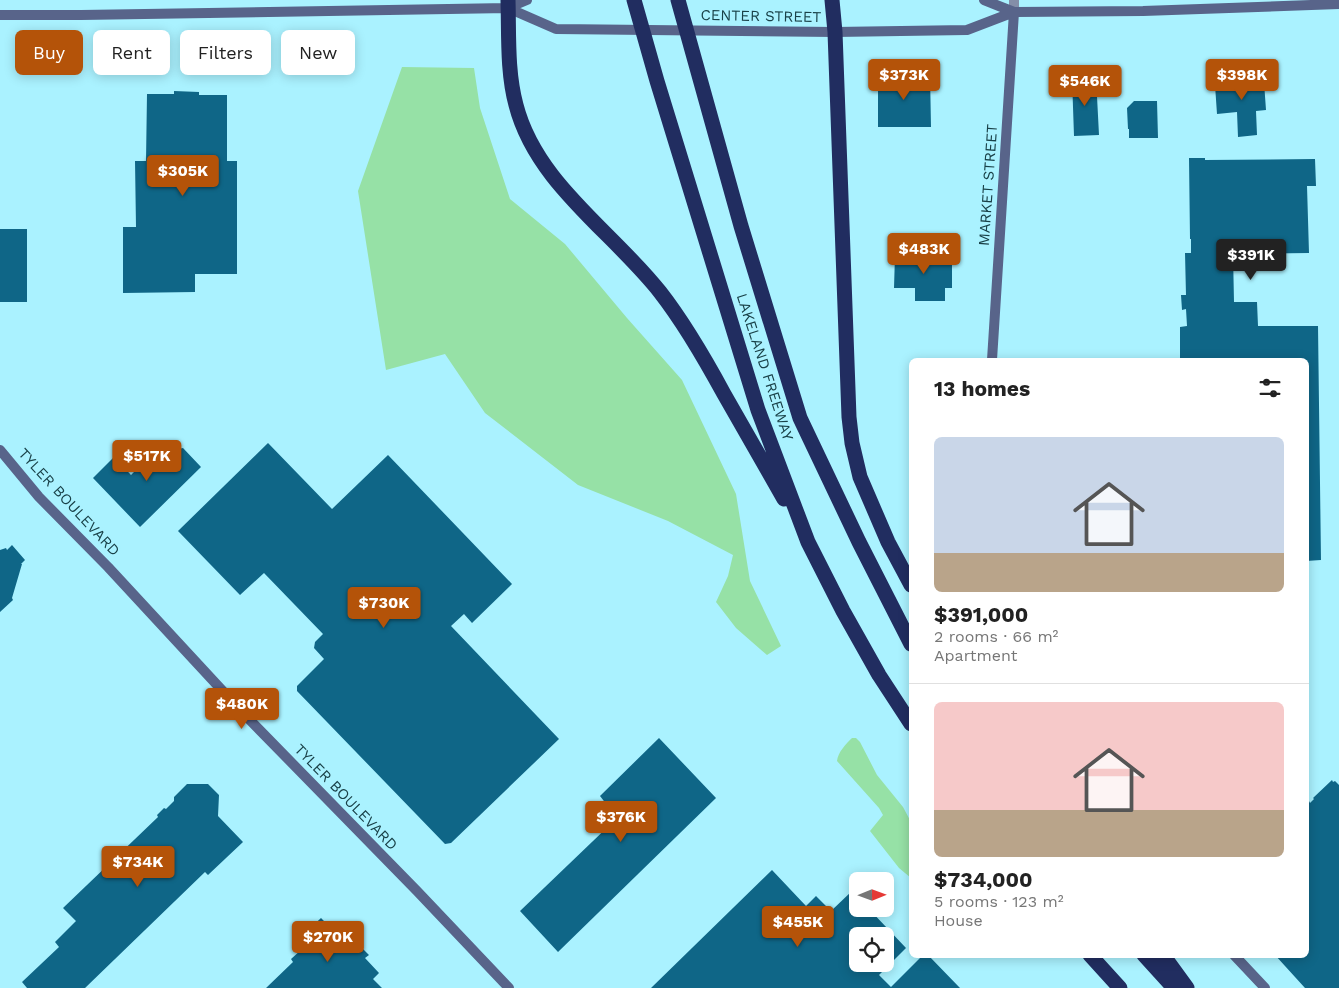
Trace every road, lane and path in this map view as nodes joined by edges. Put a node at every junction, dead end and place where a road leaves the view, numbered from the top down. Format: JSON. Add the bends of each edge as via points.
{"nodes":[{"id":1,"x":527,"y":0,"type":"edge"},
{"id":2,"x":634,"y":0,"type":"edge"},
{"id":3,"x":678,"y":0,"type":"edge"},
{"id":4,"x":832,"y":0,"type":"edge"},
{"id":5,"x":984,"y":0,"type":"edge"},
{"id":6,"x":1014,"y":0,"type":"edge"},
{"id":7,"x":508,"y":4,"type":"edge"},
{"id":8,"x":1339,"y":4,"type":"edge"},
{"id":9,"x":1014,"y":12,"type":"junction"},
{"id":10,"x":0,"y":15,"type":"edge"},
{"id":11,"x":836,"y":32,"type":"junction"},
{"id":12,"x":992,"y":358,"type":"edge"},
{"id":13,"x":0,"y":450,"type":"edge"},
{"id":14,"x":808,"y":542,"type":"junction"},
{"id":15,"x":909,"y":581,"type":"edge"},
{"id":16,"x":909,"y":640,"type":"edge"},
{"id":17,"x":909,"y":721,"type":"edge"},
{"id":18,"x":1093,"y":958,"type":"edge"},
{"id":19,"x":1147,"y":958,"type":"edge"},
{"id":20,"x":1165,"y":958,"type":"edge"},
{"id":21,"x":1237,"y":958,"type":"edge"},
{"id":22,"x":509,"y":988,"type":"edge"},
{"id":23,"x":1120,"y":988,"type":"edge"},
{"id":24,"x":1174,"y":988,"type":"edge"},
{"id":25,"x":1187,"y":988,"type":"edge"},
{"id":26,"x":1265,"y":988,"type":"edge"}],
"edges":[{"from":1,"to":7,"type":"main road","name":"CENTER STREET"},
{"from":2,"to":14,"type":"highway","name":"LAKELAND FREEWAY","via":[[758,410]]},
{"from":3,"to":16,"type":"highway","name":"LAKELAND FREEWAY","via":[[741,226],[800,418]]},
{"from":4,"to":11,"type":"highway"},
{"from":5,"to":9,"type":"main road","name":"CENTER STREET"},
{"from":6,"to":9,"type":"street"},
{"from":7,"to":10,"type":"main road","name":"CENTER STREET","via":[[81,16]]},
{"from":7,"to":11,"type":"main road","name":"CENTER STREET","via":[[556,29]]},
{"from":7,"to":14,"type":"highway","via":[[510,70],[516,105],[527,137],[545,167],[659,291],[695,342]]},
{"from":8,"to":9,"type":"main road","name":"CENTER STREET"},
{"from":9,"to":11,"type":"main road","name":"CENTER STREET","via":[[967,30]]},
{"from":9,"to":12,"type":"main road","name":"MARKET STREET"},
{"from":11,"to":15,"type":"highway","via":[[852,443],[860,477]]},
{"from":13,"to":22,"type":"main road","name":"TYLER BOULEVARD","via":[[39,497]]},
{"from":14,"to":17,"type":"highway","name":"LAKELAND FREEWAY","via":[[847,619]]},
{"from":18,"to":23,"type":"highway"},
{"from":19,"to":24,"type":"highway"},
{"from":20,"to":25,"type":"highway"},
{"from":21,"to":26,"type":"main road"}]}
